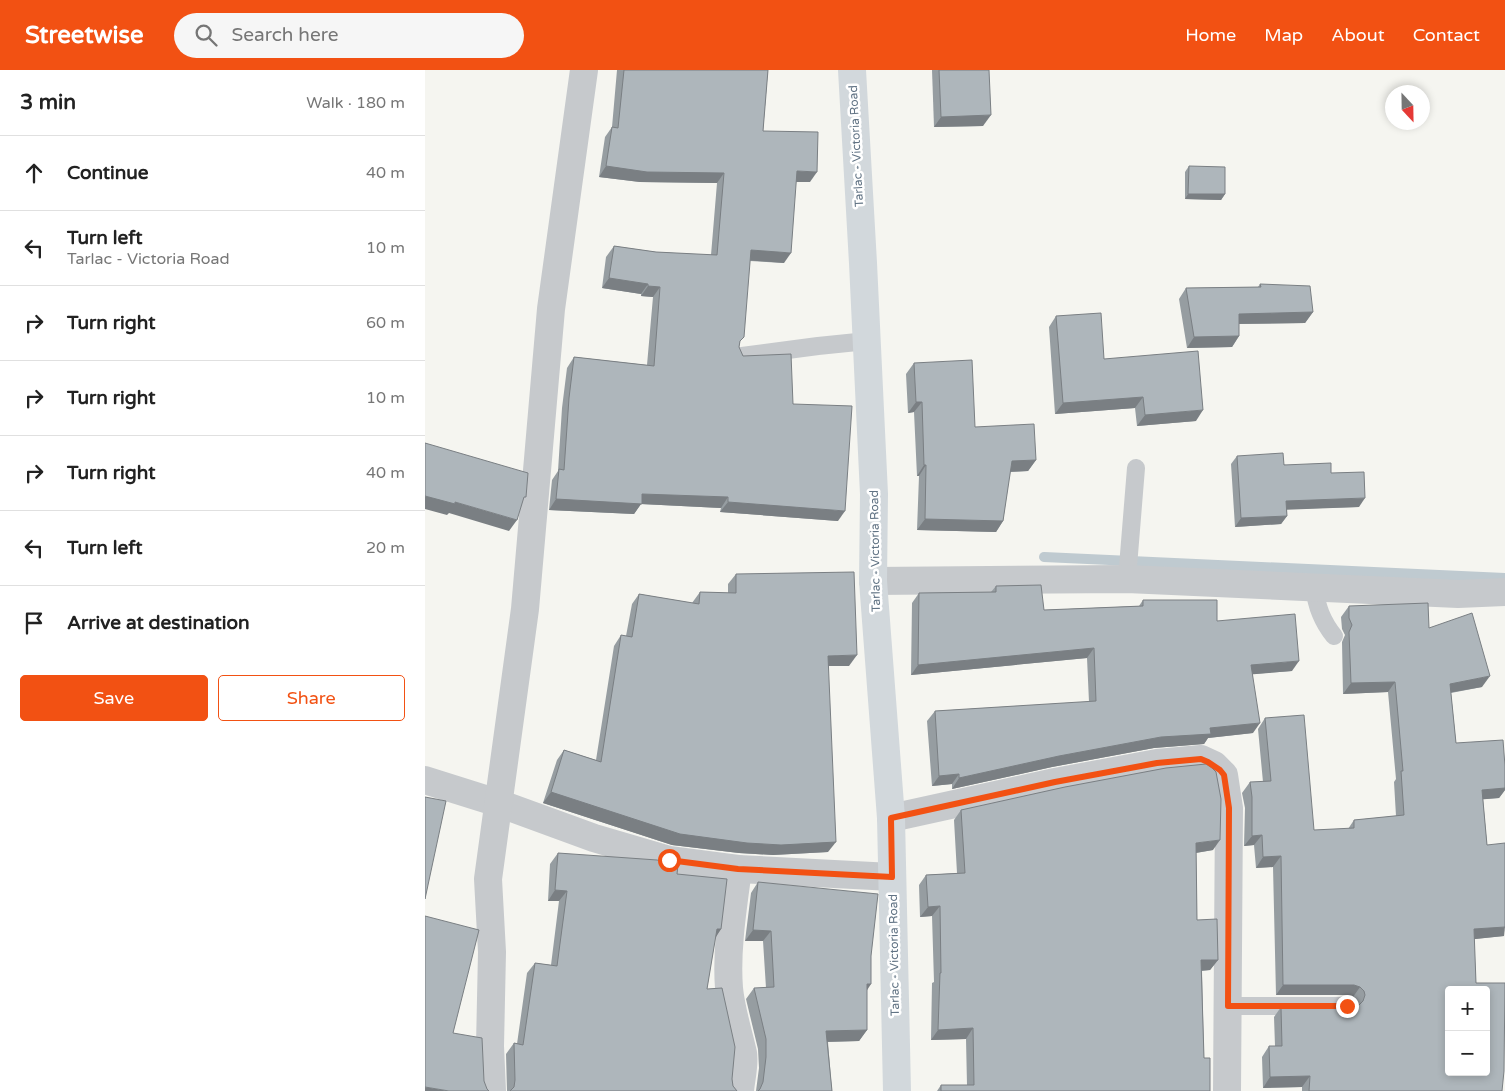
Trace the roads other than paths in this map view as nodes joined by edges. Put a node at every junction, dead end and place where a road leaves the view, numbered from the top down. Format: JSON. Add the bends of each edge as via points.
{"nodes":[{"id":1,"x":584,"y":70,"type":"edge"},
{"id":2,"x":852,"y":70,"type":"edge"},
{"id":3,"x":867,"y":341,"type":"junction"},
{"id":4,"x":742,"y":356,"type":"edge"},
{"id":5,"x":1136,"y":468,"type":"dead end"},
{"id":6,"x":1127,"y":579,"type":"junction"},
{"id":7,"x":873,"y":580,"type":"junction"},
{"id":8,"x":1314,"y":588,"type":"junction"},
{"id":9,"x":1505,"y":592,"type":"edge"},
{"id":10,"x":1334,"y":636,"type":"dead end"},
{"id":11,"x":425,"y":780,"type":"edge"},
{"id":12,"x":498,"y":803,"type":"junction"},
{"id":13,"x":891,"y":818,"type":"junction"},
{"id":14,"x":738,"y":869,"type":"junction"},
{"id":15,"x":892,"y":877,"type":"junction"},
{"id":16,"x":1228,"y":1006,"type":"junction"},
{"id":17,"x":1347,"y":1006,"type":"edge"},
{"id":18,"x":492,"y":1091,"type":"edge"},
{"id":19,"x":740,"y":1091,"type":"edge"},
{"id":20,"x":897,"y":1091,"type":"edge"},
{"id":21,"x":1227,"y":1091,"type":"edge"}],
"edges":[{"from":1,"to":12,"type":"street","via":[[551,309],[525,609]]},
{"from":2,"to":3,"type":"main road","name":"Tarlac - Victoria Road"},
{"from":3,"to":4,"type":"lane"},
{"from":3,"to":7,"type":"main road","name":"Tarlac - Victoria Road","via":[[874,494]]},
{"from":5,"to":6,"type":"lane"},
{"from":6,"to":7,"type":"street"},
{"from":6,"to":8,"type":"street"},
{"from":7,"to":13,"type":"main road","name":"Tarlac - Victoria Road"},
{"from":8,"to":9,"type":"street","via":[[1458,594]]},
{"from":8,"to":10,"type":"lane","via":[[1325,626]]},
{"from":11,"to":12,"type":"street"},
{"from":12,"to":14,"type":"street","via":[[594,838],[669,860]]},
{"from":12,"to":18,"type":"street","via":[[487,879],[492,952]]},
{"from":13,"to":15,"type":"main road","name":"Tarlac - Victoria Road"},
{"from":13,"to":16,"type":"street","via":[[1157,763],[1201,759],[1208,762],[1224,775],[1229,808]]},
{"from":14,"to":15,"type":"street"},
{"from":14,"to":19,"type":"street","via":[[732,915],[729,988],[743,1054]]},
{"from":15,"to":20,"type":"main road","name":"Tarlac - Victoria Road"},
{"from":16,"to":17,"type":"lane"},
{"from":16,"to":21,"type":"street"}]}
